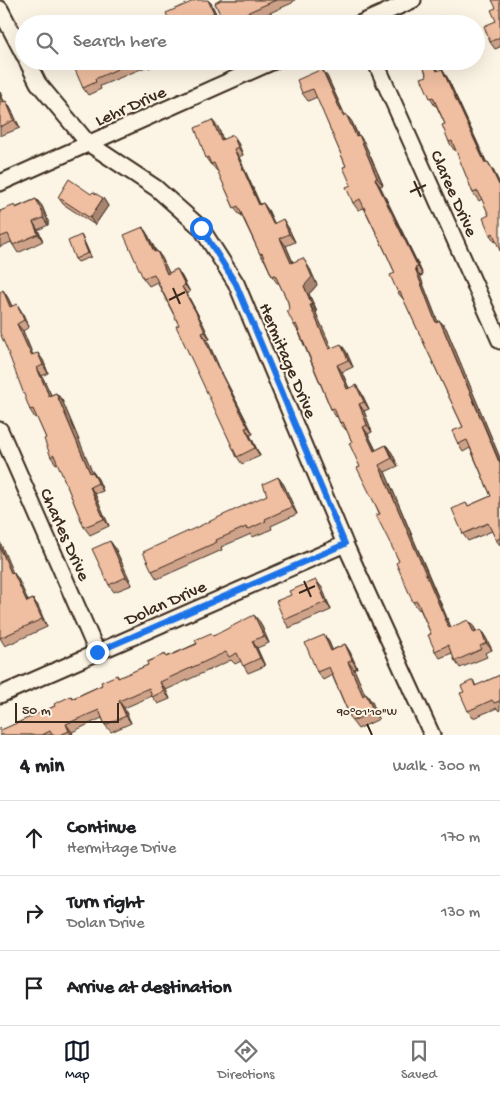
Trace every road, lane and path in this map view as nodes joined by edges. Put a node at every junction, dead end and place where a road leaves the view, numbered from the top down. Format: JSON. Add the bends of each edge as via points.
{"nodes":[{"id":1,"x":413,"y":0,"type":"edge"},
{"id":2,"x":0,"y":9,"type":"edge"},
{"id":3,"x":379,"y":15,"type":"edge"},
{"id":4,"x":15,"y":38,"type":"edge"},
{"id":5,"x":32,"y":70,"type":"edge"},
{"id":6,"x":254,"y":70,"type":"edge"},
{"id":7,"x":379,"y":70,"type":"edge"},
{"id":8,"x":88,"y":144,"type":"junction"},
{"id":9,"x":0,"y":183,"type":"edge"},
{"id":10,"x":500,"y":341,"type":"edge"},
{"id":11,"x":0,"y":430,"type":"edge"},
{"id":12,"x":345,"y":544,"type":"junction"},
{"id":13,"x":97,"y":652,"type":"junction"},
{"id":14,"x":0,"y":695,"type":"edge"},
{"id":15,"x":432,"y":735,"type":"edge"}],
"edges":[{"from":1,"to":3,"type":"street"},
{"from":2,"to":4,"type":"street"},
{"from":5,"to":8,"type":"street","name":"Hermitage Drive","via":[[38,83]]},
{"from":6,"to":8,"type":"street","name":"Lehr Drive"},
{"from":7,"to":10,"type":"street","name":"Claree Drive"},
{"from":8,"to":9,"type":"street","name":"Lehr Drive"},
{"from":8,"to":12,"type":"street","name":"Hermitage Drive","via":[[156,188],[201,228],[236,284]]},
{"from":11,"to":13,"type":"street","name":"Charles Drive"},
{"from":12,"to":13,"type":"street","name":"Dolan Drive"},
{"from":12,"to":15,"type":"street","name":"Hermitage Drive"},
{"from":13,"to":14,"type":"street","name":"Dolan Drive"}]}
